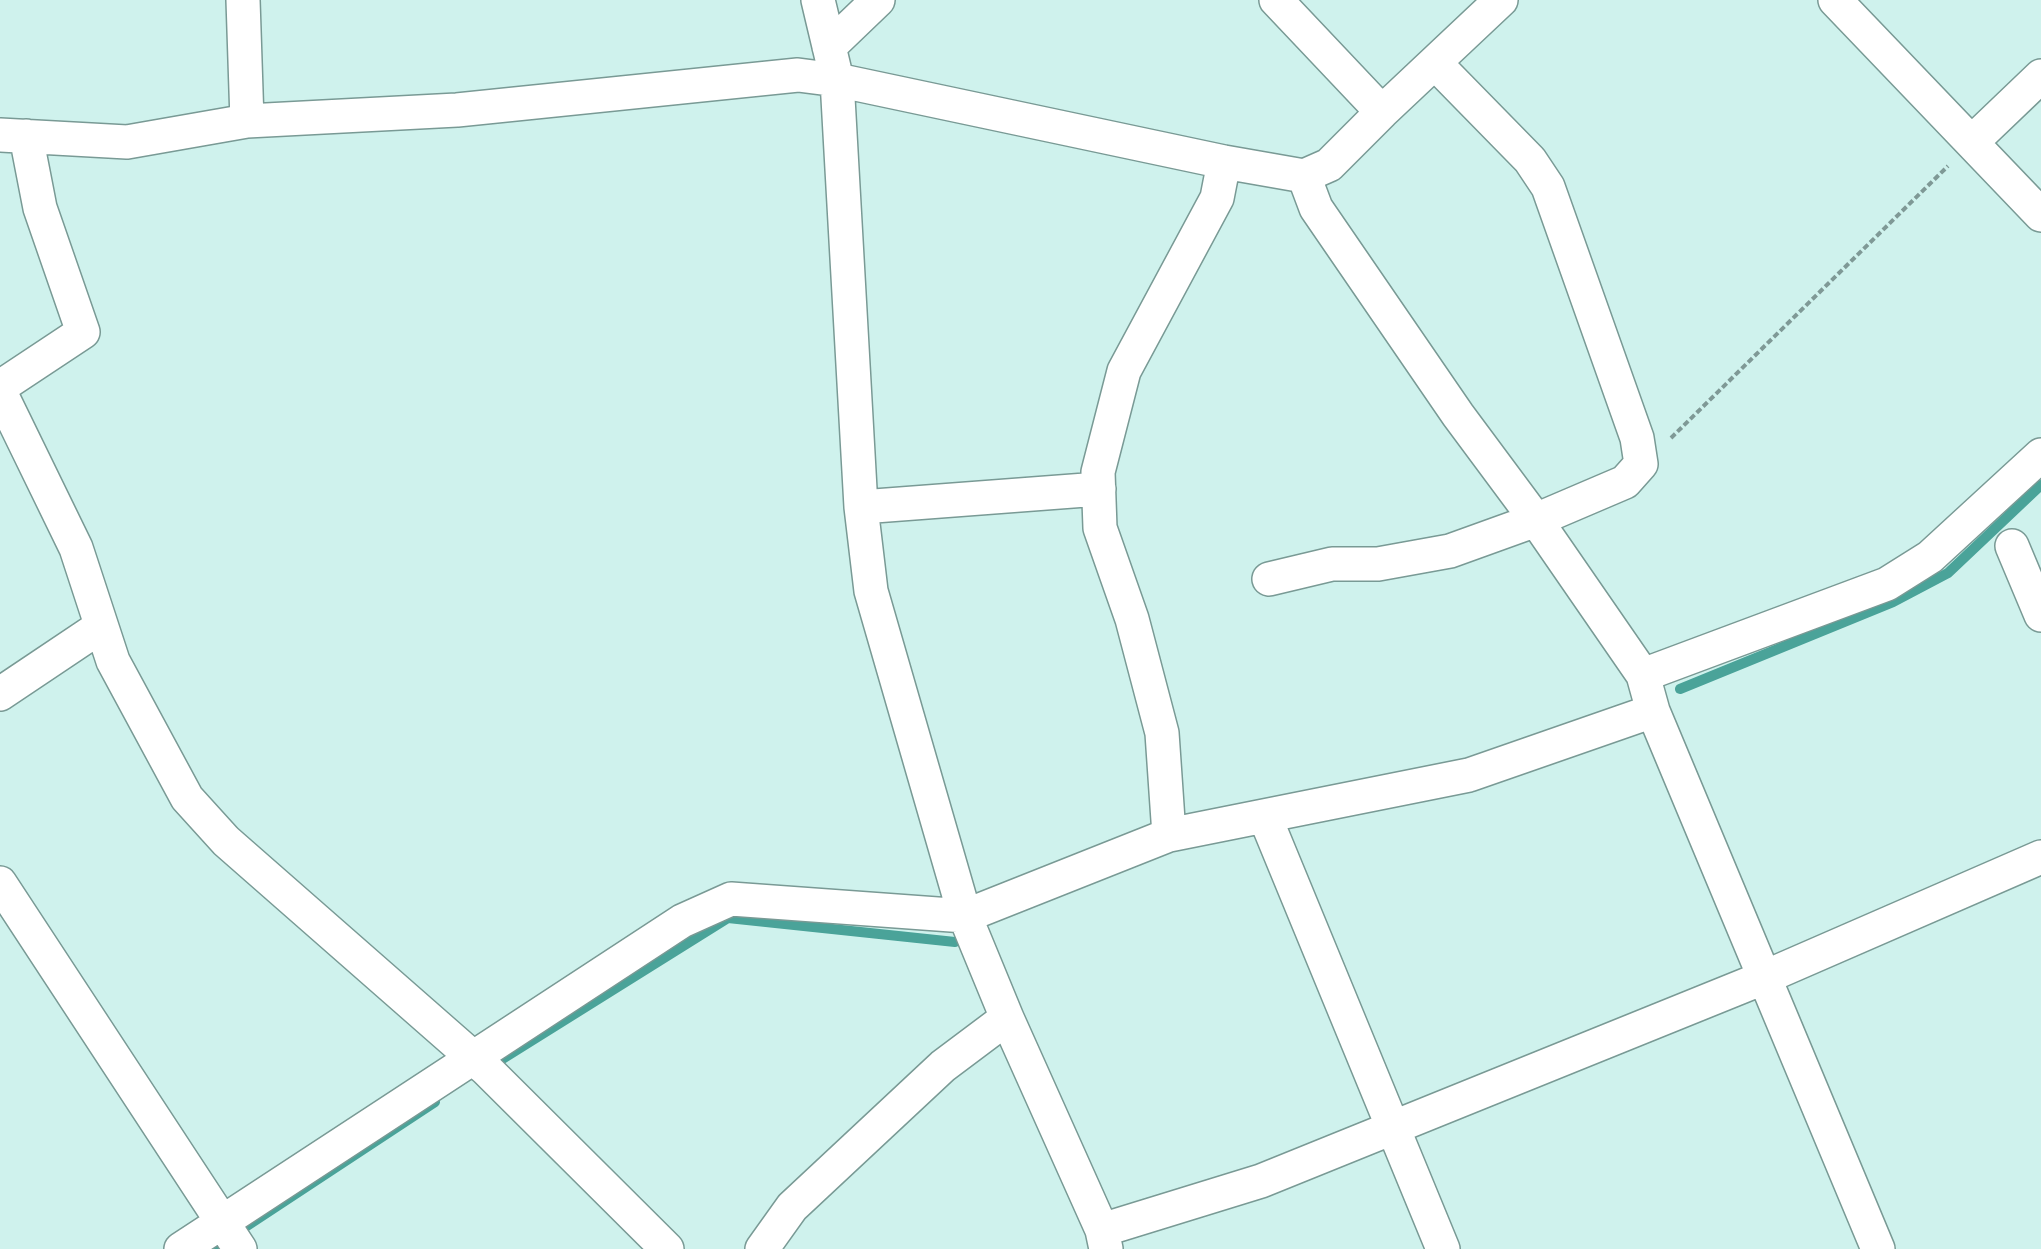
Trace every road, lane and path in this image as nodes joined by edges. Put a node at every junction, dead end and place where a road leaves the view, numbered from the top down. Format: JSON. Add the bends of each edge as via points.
{"nodes":[{"id":1,"x":243,"y":0,"type":"edge"},
{"id":2,"x":818,"y":0,"type":"edge"},
{"id":3,"x":878,"y":0,"type":"edge"},
{"id":4,"x":1276,"y":0,"type":"edge"},
{"id":5,"x":1501,"y":0,"type":"edge"},
{"id":6,"x":1835,"y":0,"type":"edge"},
{"id":7,"x":829,"y":47,"type":"junction"},
{"id":8,"x":1435,"y":63,"type":"junction"},
{"id":9,"x":2041,"y":76,"type":"edge"},
{"id":10,"x":837,"y":80,"type":"junction"},
{"id":11,"x":1382,"y":112,"type":"junction"},
{"id":12,"x":247,"y":122,"type":"junction"},
{"id":13,"x":13,"y":135,"type":"edge"},
{"id":14,"x":1972,"y":142,"type":"junction"},
{"id":15,"x":1224,"y":162,"type":"junction"},
{"id":16,"x":1304,"y":176,"type":"junction"},
{"id":17,"x":2041,"y":215,"type":"edge"},
{"id":18,"x":0,"y":387,"type":"edge"},
{"id":19,"x":0,"y":392,"type":"edge"},
{"id":20,"x":2041,"y":455,"type":"edge"},
{"id":21,"x":1641,"y":464,"type":"junction"},
{"id":22,"x":1099,"y":489,"type":"junction"},
{"id":23,"x":861,"y":507,"type":"junction"},
{"id":24,"x":1536,"y":520,"type":"junction"},
{"id":25,"x":2012,"y":546,"type":"dead end"},
{"id":26,"x":1269,"y":579,"type":"dead end"},
{"id":27,"x":2041,"y":615,"type":"edge"},
{"id":28,"x":100,"y":627,"type":"junction"},
{"id":29,"x":1643,"y":675,"type":"junction"},
{"id":30,"x":0,"y":694,"type":"edge"},
{"id":31,"x":1653,"y":711,"type":"junction"},
{"id":32,"x":1264,"y":817,"type":"junction"},
{"id":33,"x":1169,"y":835,"type":"junction"},
{"id":34,"x":2041,"y":857,"type":"edge"},
{"id":35,"x":0,"y":883,"type":"edge"},
{"id":36,"x":965,"y":916,"type":"junction"},
{"id":37,"x":1763,"y":978,"type":"junction"},
{"id":38,"x":1007,"y":1018,"type":"junction"},
{"id":39,"x":473,"y":1058,"type":"junction"},
{"id":40,"x":1392,"y":1128,"type":"junction"},
{"id":41,"x":222,"y":1222,"type":"junction"},
{"id":42,"x":1104,"y":1240,"type":"edge"},
{"id":43,"x":181,"y":1249,"type":"edge"},
{"id":44,"x":240,"y":1249,"type":"edge"},
{"id":45,"x":667,"y":1249,"type":"edge"},
{"id":46,"x":762,"y":1249,"type":"edge"},
{"id":47,"x":1443,"y":1249,"type":"edge"},
{"id":48,"x":1878,"y":1249,"type":"edge"}],
"edges":[{"from":1,"to":12,"type":"street"},
{"from":2,"to":7,"type":"street"},
{"from":3,"to":7,"type":"street"},
{"from":4,"to":11,"type":"street"},
{"from":5,"to":8,"type":"street"},
{"from":6,"to":14,"type":"street"},
{"from":7,"to":10,"type":"street"},
{"from":8,"to":11,"type":"street"},
{"from":8,"to":21,"type":"street","via":[[1530,160],[1548,187],[1637,438]]},
{"from":9,"to":14,"type":"street"},
{"from":10,"to":12,"type":"street","via":[[798,75],[457,110]]},
{"from":10,"to":15,"type":"street"},
{"from":10,"to":23,"type":"street"},
{"from":11,"to":16,"type":"street","via":[[1329,165]]},
{"from":12,"to":13,"type":"street","via":[[127,142]]},
{"from":13,"to":18,"type":"street","via":[[83,332]]},
{"from":14,"to":17,"type":"street"},
{"from":14,"to":21,"type":"path","via":[[1667,443]]},
{"from":15,"to":16,"type":"street"},
{"from":15,"to":22,"type":"street","via":[[1217,198],[1124,370],[1098,472]]},
{"from":16,"to":24,"type":"street","via":[[1316,208],[1458,415]]},
{"from":19,"to":28,"type":"street","via":[[76,548]]},
{"from":20,"to":29,"type":"street","via":[[1930,557],[1887,584]]},
{"from":21,"to":24,"type":"street","via":[[1624,482]]},
{"from":22,"to":23,"type":"street"},
{"from":22,"to":33,"type":"street","via":[[1100,528],[1131,619],[1162,733]]},
{"from":23,"to":36,"type":"street","via":[[871,591]]},
{"from":24,"to":26,"type":"street","via":[[1450,550],[1378,564],[1332,564]]},
{"from":24,"to":29,"type":"street"},
{"from":25,"to":27,"type":"street"},
{"from":28,"to":30,"type":"street"},
{"from":28,"to":39,"type":"street","via":[[113,661],[187,798],[226,841]]},
{"from":29,"to":31,"type":"street"},
{"from":31,"to":32,"type":"street","via":[[1469,775]]},
{"from":31,"to":37,"type":"street"},
{"from":32,"to":33,"type":"street"},
{"from":32,"to":40,"type":"street"},
{"from":33,"to":36,"type":"street"},
{"from":34,"to":37,"type":"street"},
{"from":35,"to":41,"type":"street"},
{"from":36,"to":38,"type":"street"},
{"from":36,"to":39,"type":"street","via":[[731,899],[682,921]]},
{"from":37,"to":40,"type":"street"},
{"from":37,"to":48,"type":"street"},
{"from":38,"to":42,"type":"street"},
{"from":38,"to":46,"type":"street","via":[[943,1066],[792,1207]]},
{"from":39,"to":41,"type":"street"},
{"from":39,"to":45,"type":"street"},
{"from":40,"to":42,"type":"street"},
{"from":40,"to":47,"type":"street"},
{"from":41,"to":43,"type":"street"},
{"from":41,"to":44,"type":"street"}]}
